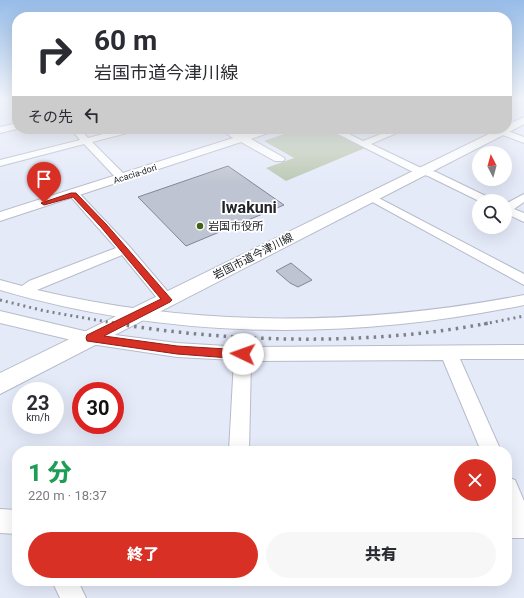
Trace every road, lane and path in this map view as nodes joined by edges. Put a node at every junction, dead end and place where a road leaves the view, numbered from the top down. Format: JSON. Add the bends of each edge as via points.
{"nodes":[{"id":1,"x":80,"y":134,"type":"edge"},
{"id":2,"x":113,"y":134,"type":"edge"},
{"id":3,"x":234,"y":134,"type":"edge"},
{"id":4,"x":254,"y":134,"type":"edge"},
{"id":5,"x":342,"y":134,"type":"edge"},
{"id":6,"x":389,"y":134,"type":"edge"},
{"id":7,"x":494,"y":134,"type":"edge"},
{"id":8,"x":511,"y":134,"type":"edge"},
{"id":9,"x":242,"y":138,"type":"junction"},
{"id":10,"x":524,"y":140,"type":"edge"},
{"id":11,"x":86,"y":141,"type":"junction"},
{"id":12,"x":363,"y":144,"type":"junction"},
{"id":13,"x":279,"y":159,"type":"dead end"},
{"id":14,"x":0,"y":163,"type":"edge"},
{"id":15,"x":421,"y":171,"type":"junction"},
{"id":16,"x":122,"y":178,"type":"junction"},
{"id":17,"x":74,"y":194,"type":"junction"},
{"id":18,"x":473,"y":194,"type":"edge"},
{"id":19,"x":371,"y":197,"type":"junction"},
{"id":20,"x":524,"y":197,"type":"edge"},
{"id":21,"x":512,"y":205,"type":"edge"},
{"id":22,"x":512,"y":212,"type":"edge"},
{"id":23,"x":0,"y":218,"type":"edge"},
{"id":24,"x":524,"y":218,"type":"edge"},
{"id":25,"x":124,"y":249,"type":"junction"},
{"id":26,"x":524,"y":280,"type":"edge"},
{"id":27,"x":0,"y":285,"type":"edge"},
{"id":28,"x":24,"y":292,"type":"junction"},
{"id":29,"x":167,"y":300,"type":"junction"},
{"id":30,"x":524,"y":300,"type":"edge"},
{"id":31,"x":137,"y":315,"type":"junction"},
{"id":32,"x":0,"y":317,"type":"edge"},
{"id":33,"x":90,"y":338,"type":"junction"},
{"id":34,"x":524,"y":352,"type":"edge"},
{"id":35,"x":449,"y":353,"type":"junction"},
{"id":36,"x":243,"y":354,"type":"junction"},
{"id":37,"x":0,"y":384,"type":"edge"},
{"id":38,"x":239,"y":446,"type":"edge"},
{"id":39,"x":489,"y":446,"type":"edge"},
{"id":40,"x":512,"y":505,"type":"edge"},
{"id":41,"x":0,"y":522,"type":"edge"},
{"id":42,"x":12,"y":522,"type":"edge"},
{"id":43,"x":518,"y":526,"type":"edge"},
{"id":44,"x":67,"y":586,"type":"edge"},
{"id":45,"x":73,"y":598,"type":"edge"}],
"edges":[{"from":1,"to":11,"type":"street"},
{"from":2,"to":11,"type":"street"},
{"from":3,"to":9,"type":"street"},
{"from":4,"to":9,"type":"street","name":"Acacia-dori"},
{"from":5,"to":12,"type":"street"},
{"from":6,"to":12,"type":"street"},
{"from":7,"to":15,"type":"street","name":"岩国市道今津川線"},
{"from":8,"to":10,"type":"street"},
{"from":9,"to":13,"type":"street"},
{"from":9,"to":16,"type":"street","name":"Acacia-dori"},
{"from":11,"to":14,"type":"street"},
{"from":11,"to":16,"type":"street"},
{"from":12,"to":15,"type":"street"},
{"from":15,"to":18,"type":"street"},
{"from":15,"to":19,"type":"street","name":"岩国市道今津川線"},
{"from":16,"to":17,"type":"street","name":"Acacia-dori"},
{"from":17,"to":23,"type":"street","name":"Acacia-dori"},
{"from":17,"to":25,"type":"street"},
{"from":19,"to":26,"type":"street"},
{"from":19,"to":29,"type":"street","name":"岩国市道今津川線"},
{"from":20,"to":21,"type":"street"},
{"from":22,"to":24,"type":"street"},
{"from":25,"to":28,"type":"street","via":[[34,285]]},
{"from":25,"to":29,"type":"street"},
{"from":27,"to":28,"type":"street"},
{"from":28,"to":31,"type":"street"},
{"from":29,"to":31,"type":"street","name":"岩国市道今津川線"},
{"from":30,"to":31,"type":"street","via":[[454,313],[316,324],[249,323]]},
{"from":31,"to":33,"type":"street","name":"岩国市道今津川線"},
{"from":32,"to":33,"type":"street"},
{"from":33,"to":36,"type":"street","via":[[177,350]]},
{"from":33,"to":37,"type":"street","name":"岩国市道今津川線"},
{"from":34,"to":35,"type":"street"},
{"from":35,"to":36,"type":"street"},
{"from":35,"to":39,"type":"street"},
{"from":36,"to":38,"type":"street"},
{"from":40,"to":43,"type":"street"},
{"from":41,"to":42,"type":"street"},
{"from":44,"to":45,"type":"street"}]}
